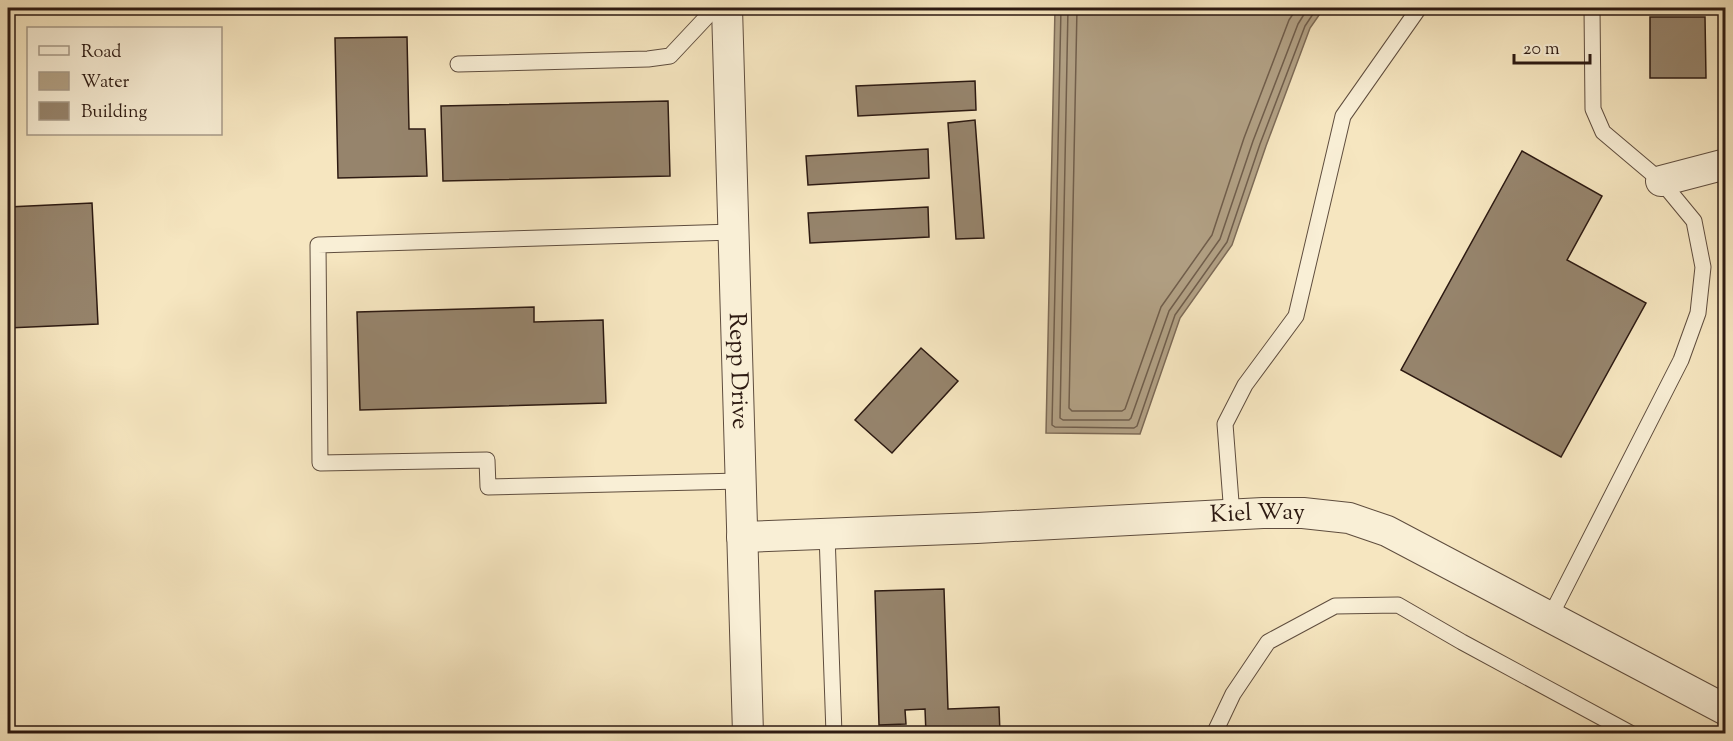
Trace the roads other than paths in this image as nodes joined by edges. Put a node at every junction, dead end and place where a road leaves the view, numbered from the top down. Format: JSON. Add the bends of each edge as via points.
{"nodes":[{"id":1,"x":715,"y":8,"type":"edge"},
{"id":2,"x":727,"y":8,"type":"edge"},
{"id":3,"x":1419,"y":8,"type":"edge"},
{"id":4,"x":1592,"y":8,"type":"edge"},
{"id":5,"x":458,"y":64,"type":"dead end"},
{"id":6,"x":1725,"y":164,"type":"edge"},
{"id":7,"x":1661,"y":181,"type":"junction"},
{"id":8,"x":733,"y":232,"type":"junction"},
{"id":9,"x":740,"y":481,"type":"junction"},
{"id":10,"x":1232,"y":515,"type":"junction"},
{"id":11,"x":827,"y":534,"type":"junction"},
{"id":12,"x":742,"y":537,"type":"junction"},
{"id":13,"x":1550,"y":617,"type":"junction"},
{"id":14,"x":1725,"y":710,"type":"edge"},
{"id":15,"x":748,"y":734,"type":"edge"},
{"id":16,"x":834,"y":734,"type":"edge"},
{"id":17,"x":1214,"y":734,"type":"edge"},
{"id":18,"x":1632,"y":734,"type":"edge"}],
"edges":[{"from":1,"to":5,"type":"lane","via":[[670,56]]},
{"from":2,"to":8,"type":"street","name":"Repp Drive"},
{"from":3,"to":10,"type":"lane","via":[[1344,116],[1296,315],[1245,385],[1225,423]]},
{"from":4,"to":7,"type":"lane","via":[[1593,109],[1603,132]]},
{"from":6,"to":7,"type":"street"},
{"from":7,"to":13,"type":"lane","via":[[1694,221],[1703,267],[1698,313],[1681,360]]},
{"from":8,"to":9,"type":"street","name":"Repp Drive"},
{"from":8,"to":9,"type":"lane","via":[[318,245],[320,463],[487,460],[488,487]]},
{"from":9,"to":12,"type":"street","name":"Repp Drive"},
{"from":10,"to":11,"type":"street","name":"Kiel Way"},
{"from":10,"to":13,"type":"street","name":"Kiel Way","via":[[1303,513],[1349,518],[1387,531]]},
{"from":11,"to":12,"type":"street","name":"Kiel Way"},
{"from":11,"to":16,"type":"lane"},
{"from":12,"to":15,"type":"street","name":"Repp Drive"},
{"from":13,"to":14,"type":"street","name":"Kiel Way"},
{"from":17,"to":18,"type":"lane","via":[[1233,694],[1268,642],[1335,606],[1398,604]]}]}
